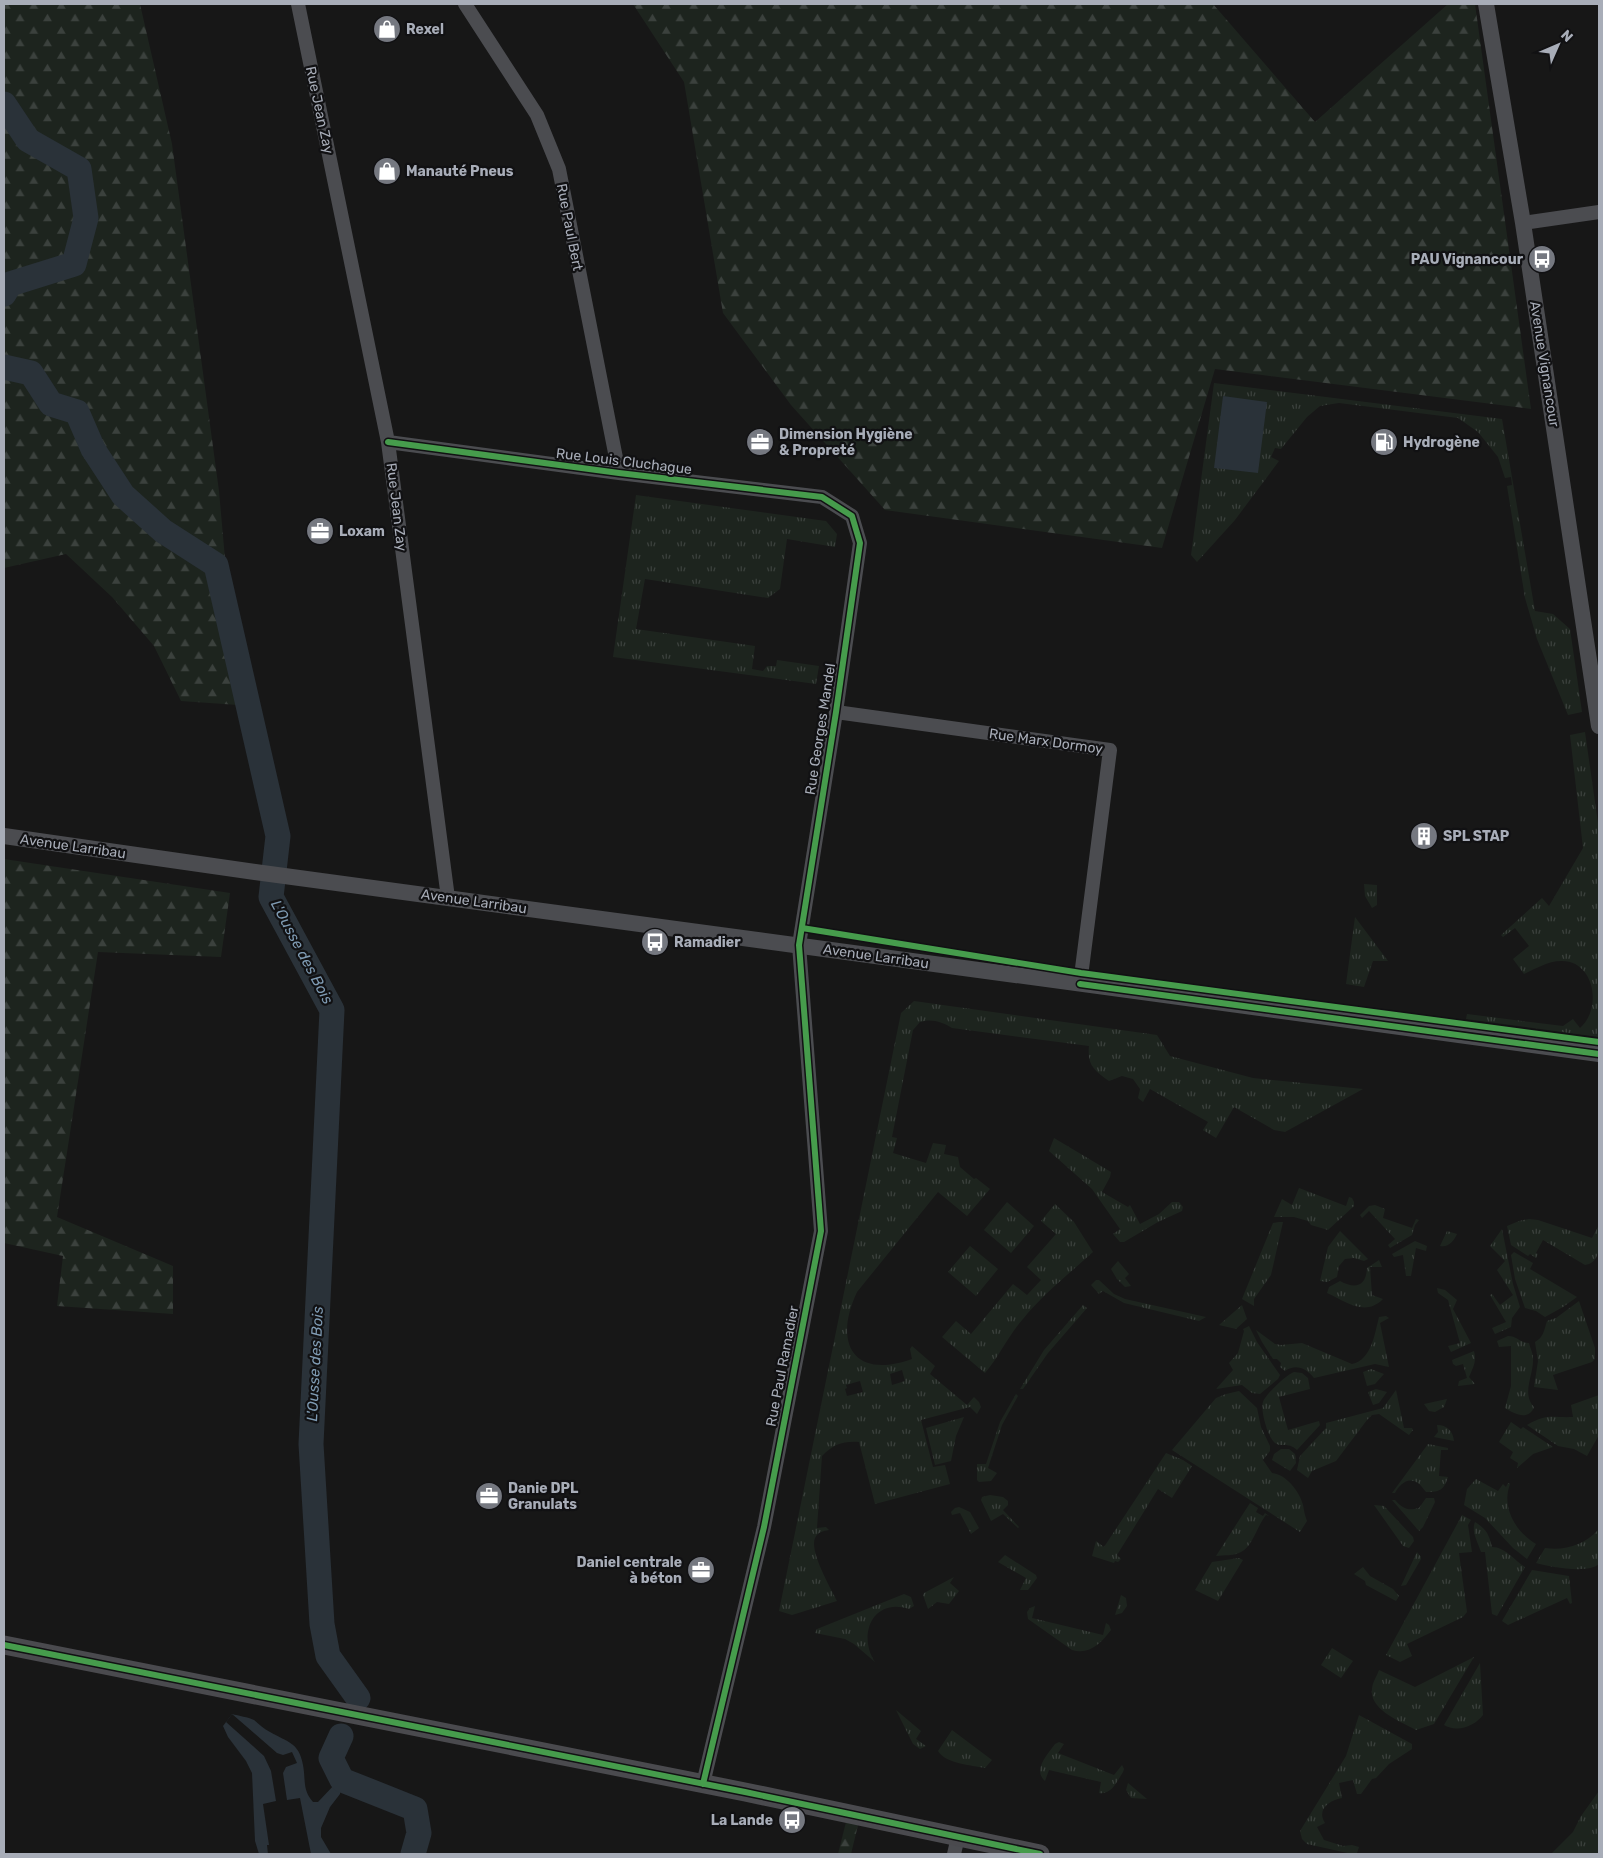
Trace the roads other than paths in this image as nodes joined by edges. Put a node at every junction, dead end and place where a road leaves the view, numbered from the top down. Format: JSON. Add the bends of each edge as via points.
{"nodes":[{"id":1,"x":298,"y":4,"type":"edge"},
{"id":2,"x":464,"y":4,"type":"edge"},
{"id":3,"x":1486,"y":4,"type":"edge"},
{"id":4,"x":1599,"y":212,"type":"edge"},
{"id":5,"x":1523,"y":223,"type":"junction"},
{"id":6,"x":388,"y":442,"type":"junction"},
{"id":7,"x":619,"y":473,"type":"junction"},
{"id":8,"x":852,"y":516,"type":"joint"},
{"id":9,"x":836,"y":712,"type":"junction"},
{"id":10,"x":1599,"y":726,"type":"edge"},
{"id":11,"x":4,"y":836,"type":"edge"},
{"id":12,"x":448,"y":898,"type":"junction"},
{"id":13,"x":799,"y":946,"type":"junction"},
{"id":14,"x":1080,"y":984,"type":"junction"},
{"id":15,"x":1599,"y":1054,"type":"edge"},
{"id":16,"x":4,"y":1645,"type":"edge"},
{"id":17,"x":702,"y":1784,"type":"junction"},
{"id":18,"x":956,"y":1846,"type":"edge"},
{"id":19,"x":1040,"y":1854,"type":"edge"}],
"edges":[{"from":1,"to":6,"type":"street","name":"Rue Jean Zay"},
{"from":2,"to":7,"type":"street","name":"Rue Paul Bert","via":[[537,115],[558,168]]},
{"from":3,"to":5,"type":"street","name":"Avenue Vignancour"},
{"from":4,"to":5,"type":"street"},
{"from":5,"to":10,"type":"street","name":"Avenue Vignancour"},
{"from":6,"to":7,"type":"street","name":"Rue Louis Cluchague"},
{"from":6,"to":12,"type":"street","name":"Rue Jean Zay"},
{"from":7,"to":8,"type":"street","name":"Rue Louis Cluchague","via":[[822,497]]},
{"from":8,"to":9,"type":"street","name":"Rue Georges Mandel","via":[[860,544]]},
{"from":9,"to":13,"type":"street","name":"Rue Georges Mandel"},
{"from":9,"to":14,"type":"street","name":"Rue Marx Dormoy","via":[[1110,750]]},
{"from":11,"to":12,"type":"street","name":"Avenue Larribau"},
{"from":12,"to":13,"type":"street","name":"Avenue Larribau"},
{"from":13,"to":14,"type":"street","name":"Avenue Larribau"},
{"from":13,"to":17,"type":"street","name":"Rue Paul Ramadier","via":[[821,1230],[764,1527]]},
{"from":14,"to":15,"type":"street","name":"Avenue Larribau"},
{"from":16,"to":17,"type":"main road"},
{"from":17,"to":18,"type":"main road"},
{"from":18,"to":19,"type":"main road"}]}
